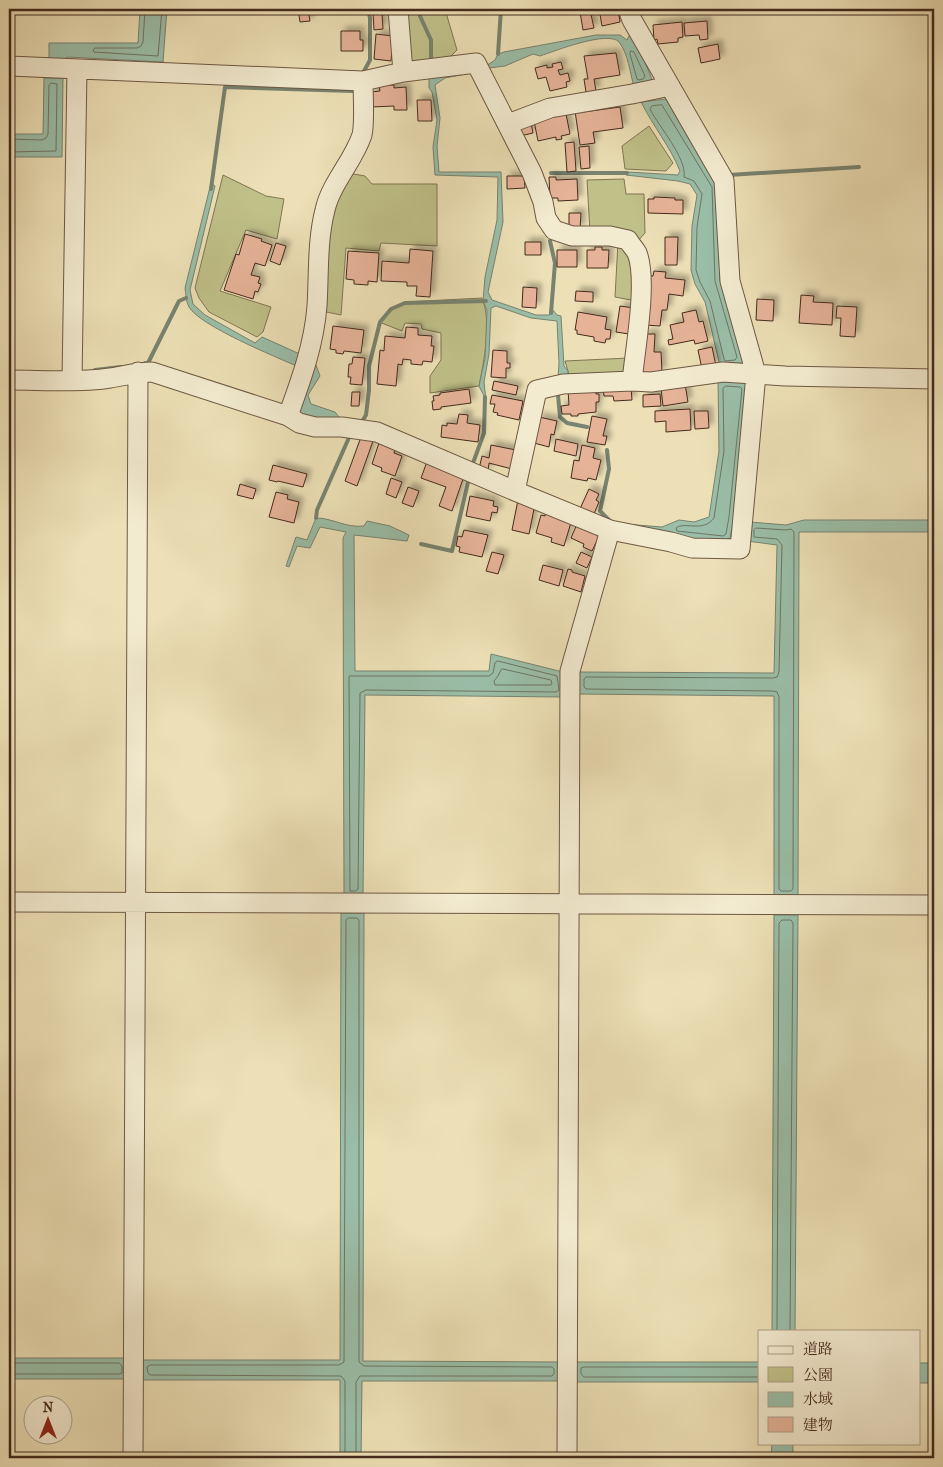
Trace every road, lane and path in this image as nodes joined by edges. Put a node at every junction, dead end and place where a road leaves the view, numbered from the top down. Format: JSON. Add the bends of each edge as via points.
{"nodes":[{"id":1,"x":398,"y":9,"type":"edge"},
{"id":2,"x":628,"y":9,"type":"edge"},
{"id":3,"x":9,"y":66,"type":"edge"},
{"id":4,"x":77,"y":69,"type":"junction"},
{"id":5,"x":402,"y":72,"type":"junction"},
{"id":6,"x":363,"y":81,"type":"junction"},
{"id":7,"x":670,"y":86,"type":"junction"},
{"id":8,"x":508,"y":124,"type":"junction"},
{"id":9,"x":138,"y":372,"type":"junction"},
{"id":10,"x":756,"y":374,"type":"junction"},
{"id":11,"x":934,"y":379,"type":"edge"},
{"id":12,"x":9,"y":380,"type":"edge"},
{"id":13,"x":72,"y":380,"type":"junction"},
{"id":14,"x":632,"y":381,"type":"junction"},
{"id":15,"x":288,"y":416,"type":"junction"},
{"id":16,"x":515,"y":491,"type":"junction"},
{"id":17,"x":610,"y":530,"type":"junction"},
{"id":18,"x":9,"y":902,"type":"edge"},
{"id":19,"x":135,"y":903,"type":"junction"},
{"id":20,"x":569,"y":903,"type":"junction"},
{"id":21,"x":934,"y":905,"type":"edge"},
{"id":22,"x":133,"y":1458,"type":"edge"},
{"id":23,"x":567,"y":1458,"type":"edge"}],
"edges":[{"from":1,"to":5,"type":"street"},
{"from":2,"to":7,"type":"street"},
{"from":3,"to":4,"type":"street"},
{"from":4,"to":6,"type":"street"},
{"from":4,"to":13,"type":"street"},
{"from":5,"to":6,"type":"street"},
{"from":5,"to":8,"type":"street","via":[[476,63]]},
{"from":6,"to":15,"type":"street","via":[[362,134],[325,210],[311,347]]},
{"from":7,"to":8,"type":"street","via":[[550,108]]},
{"from":7,"to":10,"type":"street","via":[[724,180],[730,281]]},
{"from":8,"to":14,"type":"street","via":[[543,202],[546,218],[554,230],[572,236],[610,236],[628,240],[636,252],[641,293]]},
{"from":9,"to":13,"type":"street"},
{"from":9,"to":15,"type":"street","via":[[152,372]]},
{"from":9,"to":19,"type":"street"},
{"from":10,"to":11,"type":"street"},
{"from":10,"to":14,"type":"street","via":[[723,372],[651,382]]},
{"from":10,"to":17,"type":"street","via":[[740,550],[692,548]]},
{"from":12,"to":13,"type":"street"},
{"from":14,"to":16,"type":"street","via":[[563,384],[537,390]]},
{"from":15,"to":16,"type":"street","via":[[299,424],[315,427],[377,432]]},
{"from":16,"to":17,"type":"street"},
{"from":17,"to":20,"type":"street","via":[[570,671]]},
{"from":18,"to":19,"type":"street"},
{"from":19,"to":20,"type":"street"},
{"from":19,"to":22,"type":"street"},
{"from":20,"to":21,"type":"street"},
{"from":20,"to":23,"type":"street"}]}
